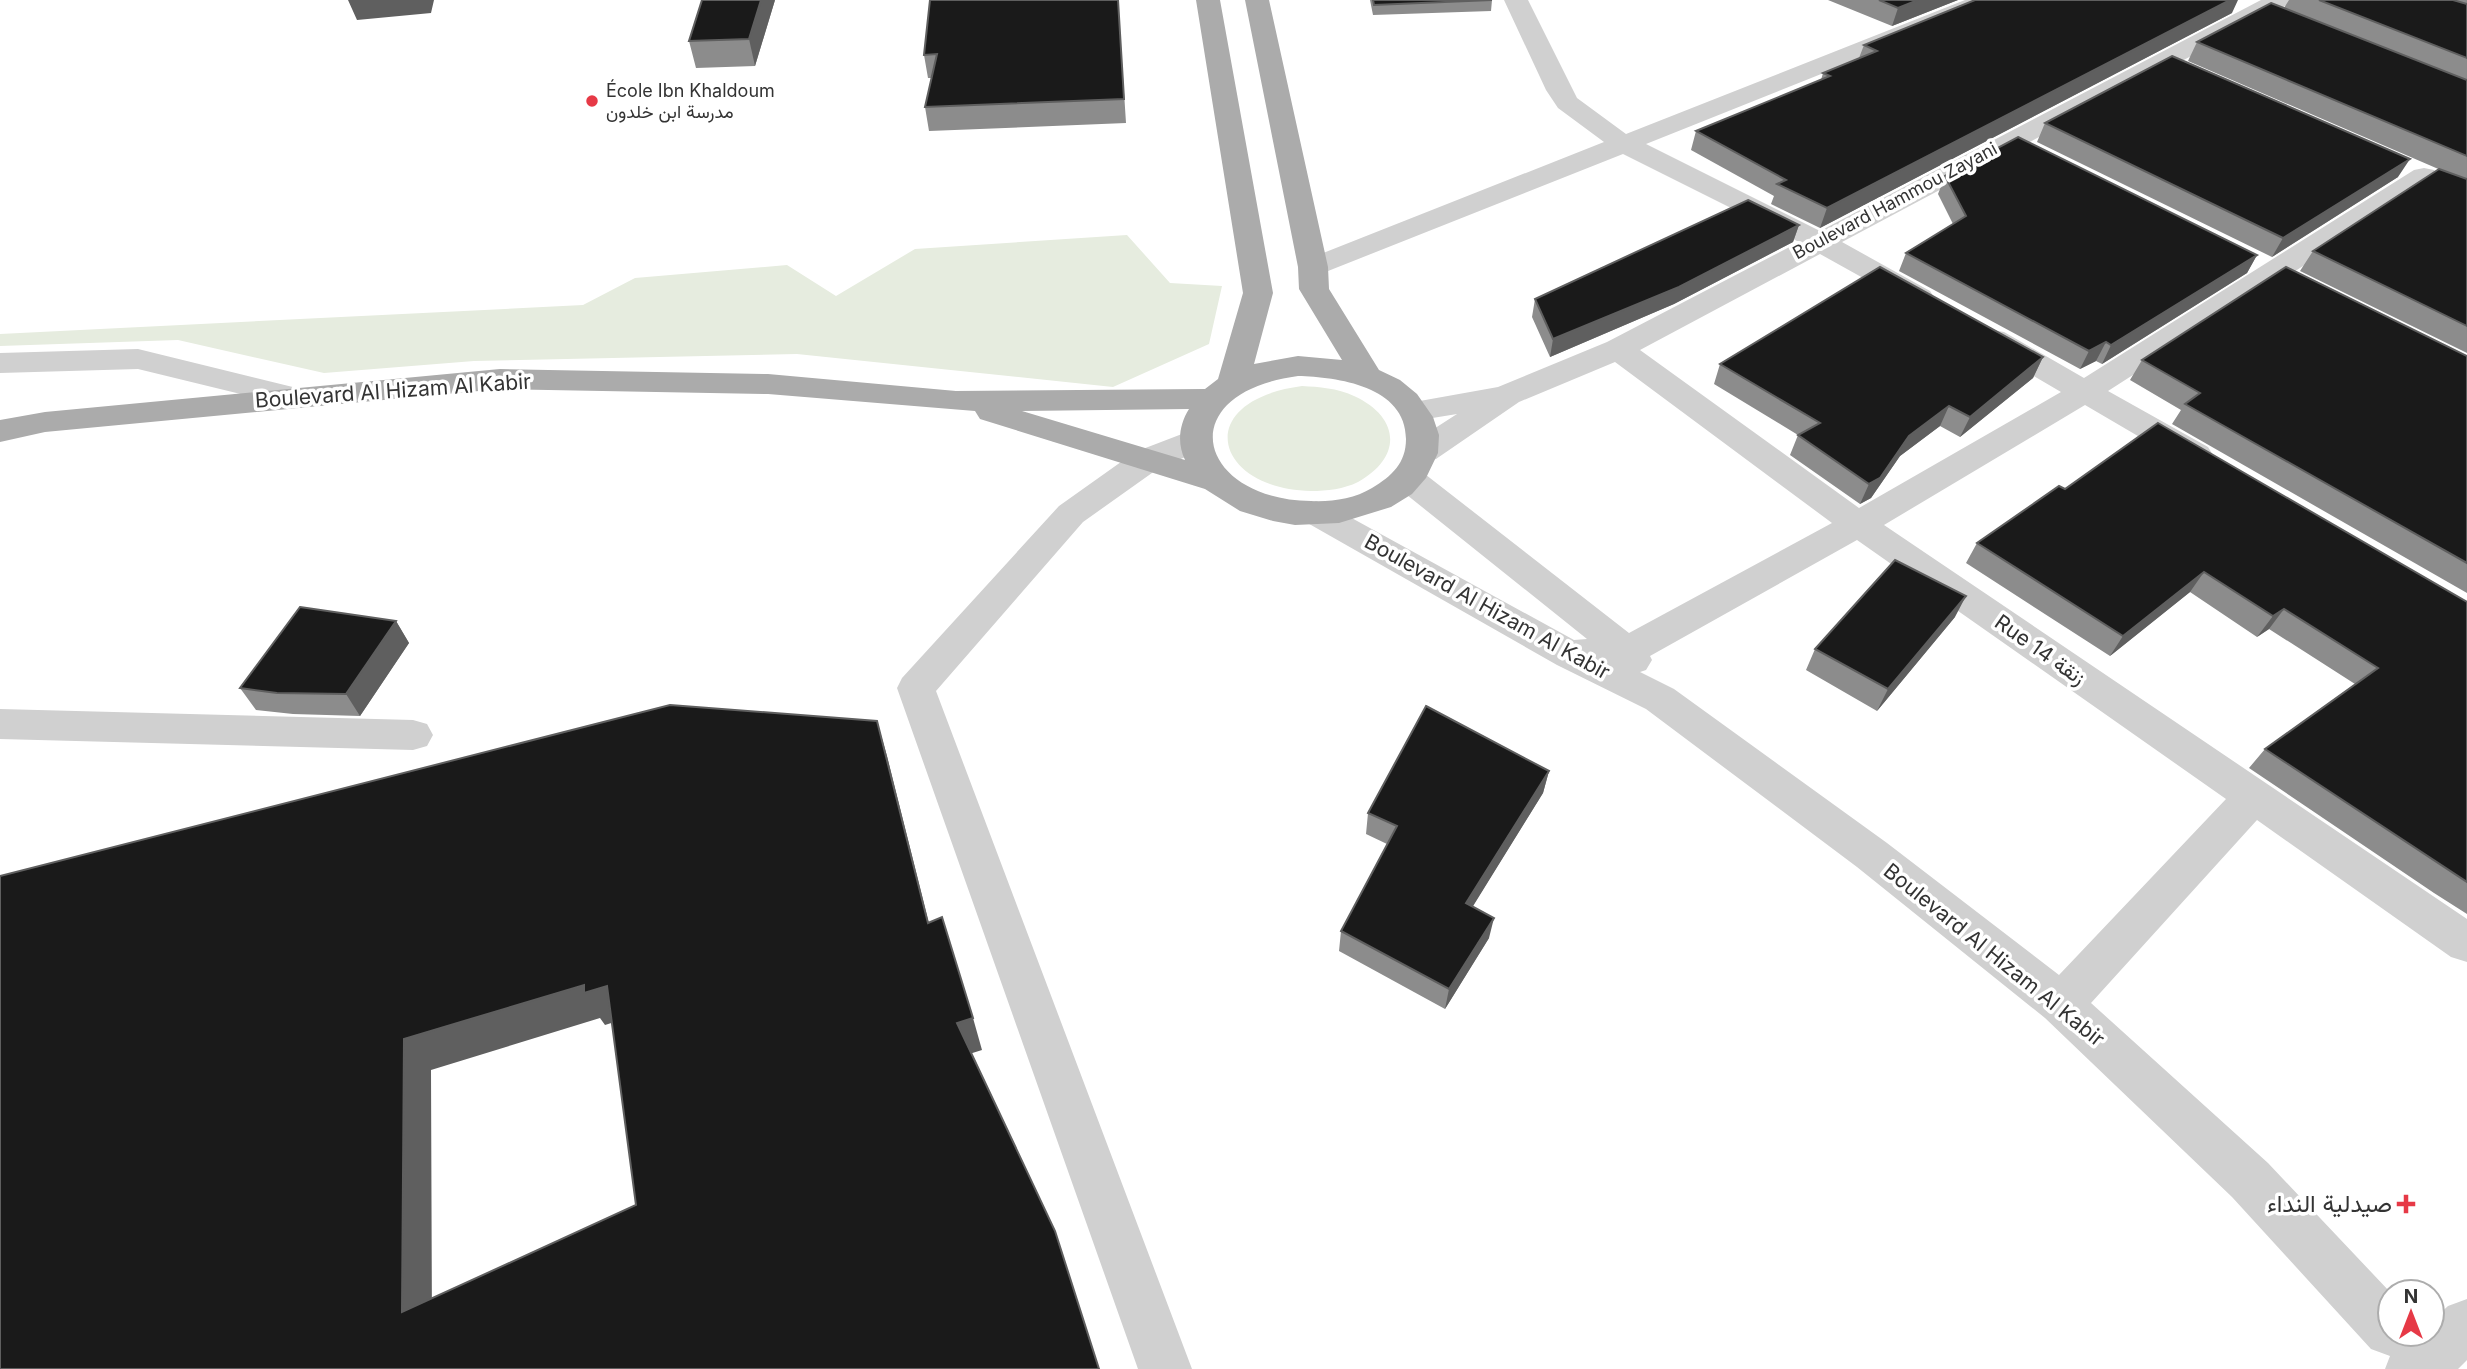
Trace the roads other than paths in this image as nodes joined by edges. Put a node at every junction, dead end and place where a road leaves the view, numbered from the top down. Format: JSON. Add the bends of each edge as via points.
{"nodes":[{"id":1,"x":1208,"y":0,"type":"edge"},
{"id":2,"x":1257,"y":0,"type":"edge"},
{"id":3,"x":1516,"y":0,"type":"edge"},
{"id":4,"x":1986,"y":0,"type":"edge"},
{"id":5,"x":2221,"y":0,"type":"edge"},
{"id":6,"x":2275,"y":10,"type":"edge"},
{"id":7,"x":2009,"y":141,"type":"junction"},
{"id":8,"x":1622,"y":144,"type":"junction"},
{"id":9,"x":2045,"y":159,"type":"edge"},
{"id":10,"x":2423,"y":176,"type":"edge"},
{"id":11,"x":1819,"y":241,"type":"junction"},
{"id":12,"x":1313,"y":267,"type":"junction"},
{"id":13,"x":1618,"y":349,"type":"junction"},
{"id":14,"x":0,"y":363,"type":"edge"},
{"id":15,"x":1368,"y":377,"type":"junction"},
{"id":16,"x":1223,"y":391,"type":"junction"},
{"id":17,"x":2085,"y":391,"type":"junction"},
{"id":18,"x":1508,"y":395,"type":"junction"},
{"id":19,"x":293,"y":397,"type":"junction"},
{"id":20,"x":956,"y":401,"type":"junction"},
{"id":21,"x":1415,"y":411,"type":"junction"},
{"id":22,"x":0,"y":430,"type":"edge"},
{"id":23,"x":1195,"y":440,"type":"junction"},
{"id":24,"x":1147,"y":460,"type":"junction"},
{"id":25,"x":1416,"y":465,"type":"junction"},
{"id":26,"x":2217,"y":467,"type":"edge"},
{"id":27,"x":1217,"y":481,"type":"junction"},
{"id":28,"x":1315,"y":513,"type":"junction"},
{"id":29,"x":1858,"y":524,"type":"junction"},
{"id":30,"x":1627,"y":651,"type":"junction"},
{"id":31,"x":1570,"y":654,"type":"junction"},
{"id":32,"x":1660,"y":699,"type":"junction"},
{"id":33,"x":0,"y":724,"type":"edge"},
{"id":34,"x":413,"y":735,"type":"dead end"},
{"id":35,"x":2253,"y":796,"type":"junction"},
{"id":36,"x":2467,"y":943,"type":"edge"},
{"id":37,"x":2061,"y":1004,"type":"junction"},
{"id":38,"x":2467,"y":1325,"type":"edge"},
{"id":39,"x":2409,"y":1353,"type":"edge"},
{"id":40,"x":1165,"y":1369,"type":"edge"}],
"edges":[{"from":1,"to":16,"type":"main road","via":[[1258,293]]},
{"from":2,"to":12,"type":"main road"},
{"from":3,"to":8,"type":"street","via":[[1567,103]]},
{"from":4,"to":8,"type":"street"},
{"from":5,"to":6,"type":"street"},
{"from":6,"to":7,"type":"street","name":"Boulevard Hammou Zayani","via":[[2176,68]]},
{"from":7,"to":9,"type":"street"},
{"from":7,"to":11,"type":"street","name":"Boulevard Hammou Zayani"},
{"from":8,"to":11,"type":"street"},
{"from":8,"to":12,"type":"street"},
{"from":10,"to":17,"type":"street"},
{"from":11,"to":13,"type":"street","name":"Boulevard Hammou Zayani"},
{"from":11,"to":17,"type":"street"},
{"from":12,"to":15,"type":"main road","via":[[1314,289]]},
{"from":13,"to":18,"type":"street","name":"Boulevard Hammou Zayani"},
{"from":13,"to":29,"type":"street","name":"Rue 14 زنقة"},
{"from":14,"to":19,"type":"street","via":[[138,359]]},
{"from":15,"to":16,"type":"main road","via":[[1334,368],[1298,366],[1264,371]]},
{"from":15,"to":21,"type":"main road","via":[[1395,392]]},
{"from":16,"to":20,"type":"main road","name":"Boulevard Al Hizam Al Kabir"},
{"from":16,"to":23,"type":"main road","via":[[1199,418]]},
{"from":17,"to":26,"type":"street"},
{"from":17,"to":29,"type":"street"},
{"from":18,"to":21,"type":"street"},
{"from":18,"to":25,"type":"street"},
{"from":19,"to":20,"type":"main road","name":"Boulevard Al Hizam Al Kabir","via":[[500,379],[768,384]]},
{"from":19,"to":22,"type":"main road","name":"Boulevard Al Hizam Al Kabir"},
{"from":20,"to":24,"type":"main road","name":"Boulevard Al Hizam Al Kabir"},
{"from":21,"to":25,"type":"main road","via":[[1423,430]]},
{"from":23,"to":24,"type":"street"},
{"from":23,"to":27,"type":"main road","via":[[1202,461]]},
{"from":24,"to":27,"type":"main road","name":"Boulevard Al Hizam Al Kabir"},
{"from":24,"to":40,"type":"street","via":[[1071,514],[916,688]]},
{"from":25,"to":28,"type":"main road","via":[[1392,493],[1370,504]]},
{"from":25,"to":30,"type":"street","name":"Boulevard Al Hizam Al Kabir"},
{"from":27,"to":28,"type":"main road","via":[[1261,505]]},
{"from":28,"to":31,"type":"street","name":"Boulevard Al Hizam Al Kabir"},
{"from":29,"to":30,"type":"street"},
{"from":29,"to":35,"type":"street","name":"Rue 14 زنقة"},
{"from":30,"to":31,"type":"street"},
{"from":30,"to":32,"type":"street","name":"Boulevard Al Hizam Al Kabir"},
{"from":31,"to":32,"type":"street","name":"Boulevard Al Hizam Al Kabir"},
{"from":32,"to":37,"type":"street","name":"Boulevard Al Hizam Al Kabir","via":[[1872,855]]},
{"from":33,"to":34,"type":"street"},
{"from":35,"to":36,"type":"street","name":"Rue 14 زنقة"},
{"from":35,"to":37,"type":"street"},
{"from":37,"to":39,"type":"street","name":"Boulevard Al Hizam Al Kabir","via":[[2250,1180]]},
{"from":38,"to":39,"type":"street"}]}
